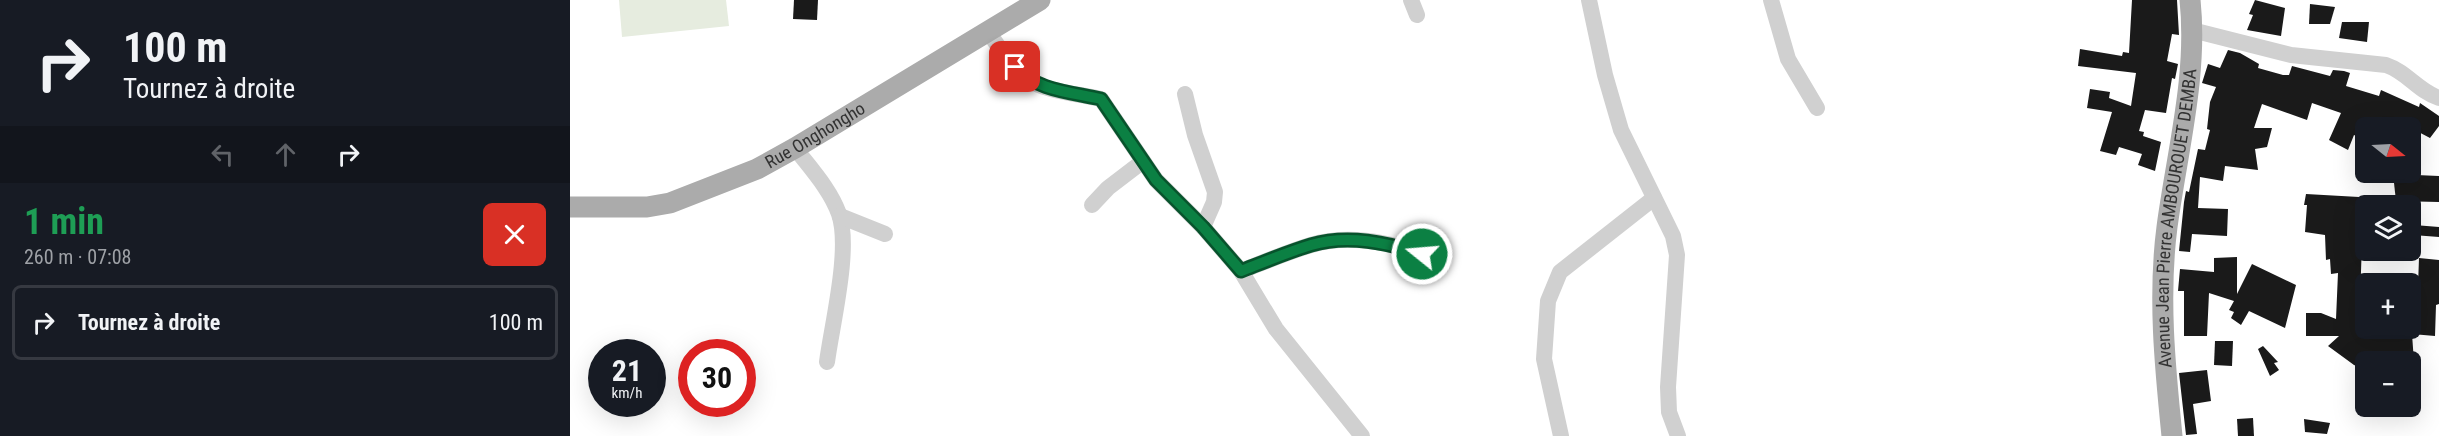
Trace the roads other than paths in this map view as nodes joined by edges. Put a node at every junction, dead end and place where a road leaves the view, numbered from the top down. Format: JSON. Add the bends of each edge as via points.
{"nodes":[{"id":1,"x":1040,"y":0,"type":"edge"},
{"id":2,"x":1588,"y":0,"type":"edge"},
{"id":3,"x":1771,"y":0,"type":"edge"},
{"id":4,"x":2190,"y":0,"type":"edge"},
{"id":5,"x":987,"y":30,"type":"junction"},
{"id":6,"x":2192,"y":30,"type":"junction"},
{"id":7,"x":1185,"y":94,"type":"dead end"},
{"id":8,"x":2439,"y":98,"type":"edge"},
{"id":9,"x":1817,"y":108,"type":"dead end"},
{"id":10,"x":795,"y":148,"type":"junction"},
{"id":11,"x":1142,"y":162,"type":"junction"},
{"id":12,"x":1654,"y":198,"type":"junction"},
{"id":13,"x":1092,"y":205,"type":"dead end"},
{"id":14,"x":570,"y":207,"type":"edge"},
{"id":15,"x":840,"y":216,"type":"junction"},
{"id":16,"x":1203,"y":227,"type":"junction"},
{"id":17,"x":885,"y":234,"type":"dead end"},
{"id":18,"x":1422,"y":254,"type":"dead end"},
{"id":19,"x":1241,"y":271,"type":"junction"},
{"id":20,"x":827,"y":362,"type":"dead end"},
{"id":21,"x":1362,"y":436,"type":"edge"},
{"id":22,"x":1561,"y":436,"type":"edge"},
{"id":23,"x":1678,"y":436,"type":"edge"},
{"id":24,"x":2172,"y":436,"type":"edge"}],
"edges":[{"from":1,"to":5,"type":"main road","name":"Rue Onghongho"},
{"from":2,"to":12,"type":"street","via":[[1621,130]]},
{"from":3,"to":9,"type":"street","via":[[1788,59]]},
{"from":4,"to":6,"type":"main road","name":"Avenue Jean Pierre AMBOUROUET DEMBA"},
{"from":5,"to":10,"type":"main road","name":"Rue Onghongho"},
{"from":5,"to":11,"type":"street","via":[[1026,79],[1101,99]]},
{"from":6,"to":8,"type":"street","via":[[2291,55],[2386,65]]},
{"from":6,"to":24,"type":"main road","name":"Avenue Jean Pierre AMBOUROUET DEMBA","via":[[2164,257],[2164,345]]},
{"from":7,"to":16,"type":"street","via":[[1215,192]]},
{"from":10,"to":14,"type":"main road","name":"Rue Onghongho","via":[[757,169],[670,203],[647,207]]},
{"from":10,"to":15,"type":"street","via":[[825,186]]},
{"from":11,"to":13,"type":"street"},
{"from":11,"to":16,"type":"street"},
{"from":12,"to":22,"type":"street","via":[[1560,273],[1548,301],[1544,359]]},
{"from":12,"to":23,"type":"street","via":[[1673,236],[1677,255],[1668,387],[1669,412]]},
{"from":15,"to":17,"type":"street"},
{"from":15,"to":20,"type":"street","via":[[841,269]]},
{"from":16,"to":19,"type":"street"},
{"from":18,"to":19,"type":"street","via":[[1390,243],[1355,240],[1314,244]]},
{"from":19,"to":21,"type":"street","via":[[1276,329]]}]}
